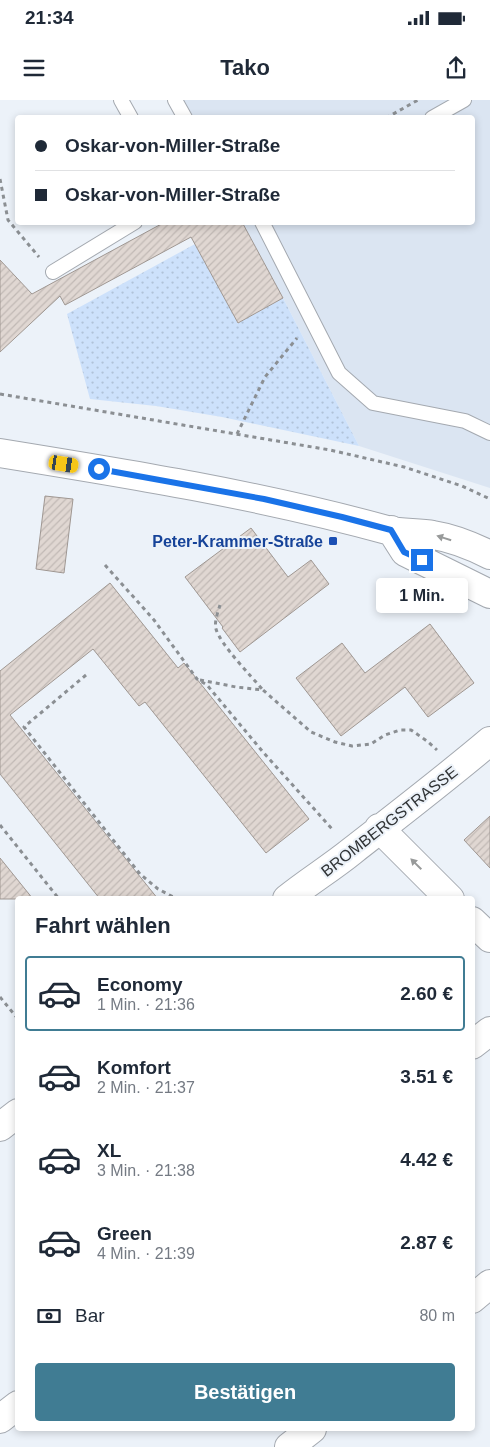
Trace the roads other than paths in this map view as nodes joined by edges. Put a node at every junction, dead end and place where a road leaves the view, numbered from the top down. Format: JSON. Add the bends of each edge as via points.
{"nodes":[{"id":1,"x":121,"y":100,"type":"edge"},
{"id":2,"x":175,"y":100,"type":"edge"},
{"id":3,"x":464,"y":100,"type":"edge"},
{"id":4,"x":129,"y":115,"type":"edge"},
{"id":5,"x":183,"y":115,"type":"edge"},
{"id":6,"x":437,"y":115,"type":"edge"},
{"id":7,"x":131,"y":225,"type":"edge"},
{"id":8,"x":264,"y":225,"type":"edge"},
{"id":9,"x":53,"y":272,"type":"road end"},
{"id":10,"x":490,"y":433,"type":"edge"},
{"id":11,"x":0,"y":452,"type":"edge"},
{"id":12,"x":391,"y":530,"type":"junction"},
{"id":13,"x":490,"y":555,"type":"edge"},
{"id":14,"x":490,"y":594,"type":"edge"},
{"id":15,"x":490,"y":741,"type":"edge"},
{"id":16,"x":379,"y":828,"type":"junction"},
{"id":17,"x":291,"y":896,"type":"edge"},
{"id":18,"x":447,"y":896,"type":"edge"},
{"id":19,"x":475,"y":924,"type":"edge"},
{"id":20,"x":490,"y":938,"type":"edge"},
{"id":21,"x":490,"y":1031,"type":"edge"},
{"id":22,"x":475,"y":1043,"type":"edge"},
{"id":23,"x":15,"y":1115,"type":"edge"},
{"id":24,"x":0,"y":1127,"type":"edge"},
{"id":25,"x":490,"y":1284,"type":"edge"},
{"id":26,"x":475,"y":1296,"type":"edge"},
{"id":27,"x":15,"y":1407,"type":"edge"},
{"id":28,"x":0,"y":1419,"type":"edge"},
{"id":29,"x":309,"y":1431,"type":"edge"},
{"id":30,"x":289,"y":1447,"type":"edge"}],
"edges":[{"from":1,"to":4,"type":"lane"},
{"from":2,"to":5,"type":"lane"},
{"from":3,"to":6,"type":"lane"},
{"from":7,"to":9,"type":"lane"},
{"from":8,"to":10,"type":"lane","via":[[338,373],[373,403],[465,421]]},
{"from":11,"to":12,"type":"street","via":[[264,499]]},
{"from":13,"to":12,"type":"street","one_way":true,"via":[[433,535]]},
{"from":12,"to":14,"type":"street","via":[[404,552]]},
{"from":15,"to":16,"type":"street","name":"BROMBERGSTRASSE"},
{"from":16,"to":17,"type":"street","name":"BROMBERGSTRASSE"},
{"from":18,"to":16,"type":"street","one_way":true},
{"from":19,"to":20,"type":"street"},
{"from":21,"to":22,"type":"street"},
{"from":23,"to":24,"type":"street"},
{"from":25,"to":26,"type":"street"},
{"from":27,"to":28,"type":"street"},
{"from":29,"to":30,"type":"street"}]}
